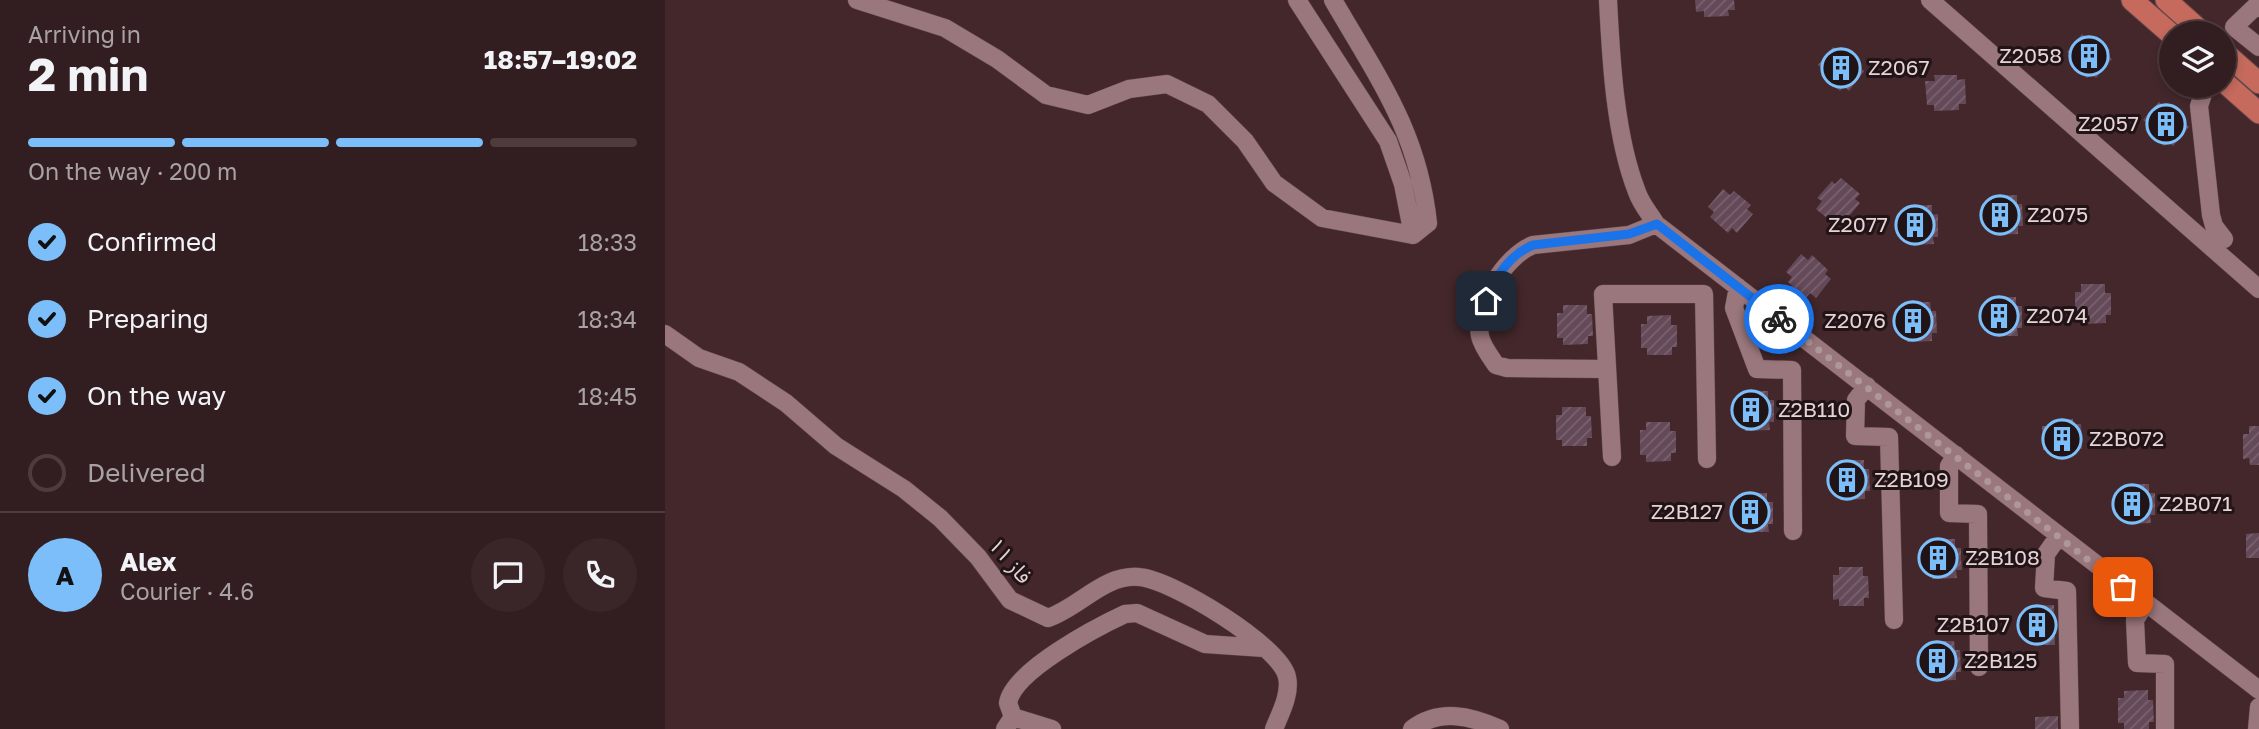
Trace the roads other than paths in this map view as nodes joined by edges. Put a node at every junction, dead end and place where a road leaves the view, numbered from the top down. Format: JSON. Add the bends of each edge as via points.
{"nodes":[{"id":1,"x":857,"y":0,"type":"edge"},
{"id":2,"x":1297,"y":0,"type":"edge"},
{"id":3,"x":1333,"y":0,"type":"edge"},
{"id":4,"x":1608,"y":0,"type":"edge"},
{"id":5,"x":1930,"y":0,"type":"edge"},
{"id":6,"x":2132,"y":0,"type":"edge"},
{"id":7,"x":2165,"y":0,"type":"edge"},
{"id":8,"x":2259,"y":8,"type":"edge"},
{"id":9,"x":2189,"y":21,"type":"edge"},
{"id":10,"x":2159,"y":24,"type":"edge"},
{"id":11,"x":2259,"y":47,"type":"edge"},
{"id":12,"x":2236,"y":62,"type":"edge"},
{"id":13,"x":2254,"y":78,"type":"edge"},
{"id":14,"x":2236,"y":84,"type":"edge"},
{"id":15,"x":2236,"y":93,"type":"edge"},
{"id":16,"x":2202,"y":98,"type":"edge"},
{"id":17,"x":2259,"y":113,"type":"edge"},
{"id":18,"x":1657,"y":224,"type":"junction"},
{"id":19,"x":1413,"y":235,"type":"junction"},
{"id":20,"x":2224,"y":239,"type":"dead end"},
{"id":21,"x":1738,"y":287,"type":"junction"},
{"id":22,"x":2259,"y":289,"type":"edge"},
{"id":23,"x":665,"y":334,"type":"edge"},
{"id":24,"x":1607,"y":369,"type":"junction"},
{"id":25,"x":1867,"y":386,"type":"junction"},
{"id":26,"x":1957,"y":455,"type":"junction"},
{"id":27,"x":1612,"y":457,"type":"dead end"},
{"id":28,"x":1707,"y":459,"type":"dead end"},
{"id":29,"x":1793,"y":531,"type":"dead end"},
{"id":30,"x":2058,"y":537,"type":"junction"},
{"id":31,"x":2145,"y":604,"type":"junction"},
{"id":32,"x":1894,"y":620,"type":"dead end"},
{"id":33,"x":1264,"y":648,"type":"junction"},
{"id":34,"x":1979,"y":667,"type":"dead end"},
{"id":35,"x":2259,"y":691,"type":"edge"},
{"id":36,"x":2259,"y":707,"type":"edge"},
{"id":37,"x":1009,"y":723,"type":"edge"},
{"id":38,"x":1052,"y":729,"type":"edge"},
{"id":39,"x":1274,"y":729,"type":"edge"},
{"id":40,"x":1412,"y":729,"type":"edge"},
{"id":41,"x":1500,"y":729,"type":"edge"},
{"id":42,"x":2070,"y":729,"type":"edge"},
{"id":43,"x":2165,"y":729,"type":"edge"},
{"id":44,"x":2257,"y":729,"type":"edge"}],
"edges":[{"from":1,"to":19,"type":"street","via":[[946,28],[1046,95],[1088,105],[1129,89],[1167,84],[1208,104],[1245,141],[1274,183],[1322,218]]},
{"from":2,"to":19,"type":"street","via":[[1388,141]]},
{"from":3,"to":19,"type":"street","via":[[1408,133],[1424,187],[1428,223]]},
{"from":4,"to":18,"type":"street","via":[[1610,51],[1626,156],[1637,194]]},
{"from":5,"to":22,"type":"street"},
{"from":6,"to":10,"type":"main road"},
{"from":7,"to":9,"type":"main road"},
{"from":8,"to":11,"type":"street","via":[[2257,5],[2234,27]]},
{"from":12,"to":13,"type":"main road"},
{"from":13,"to":14,"type":"main road"},
{"from":15,"to":17,"type":"main road"},
{"from":16,"to":20,"type":"street","via":[[2211,215]]},
{"from":18,"to":21,"type":"street"},
{"from":18,"to":24,"type":"street","via":[[1629,234],[1520,250],[1493,284],[1480,317],[1480,336],[1496,365]]},
{"from":21,"to":25,"type":"street"},
{"from":21,"to":29,"type":"street","via":[[1734,307],[1756,369],[1792,370]]},
{"from":23,"to":33,"type":"street","name":"فاز ۱۱","via":[[699,358],[739,372],[786,403],[836,446],[904,489],[978,557],[1010,600],[1048,618],[1068,611],[1119,578],[1141,576],[1208,604]]},
{"from":24,"to":27,"type":"street"},
{"from":24,"to":28,"type":"street","via":[[1603,294],[1704,294]]},
{"from":25,"to":26,"type":"street"},
{"from":25,"to":32,"type":"street","via":[[1856,400],[1855,436],[1889,438]]},
{"from":26,"to":30,"type":"street"},
{"from":26,"to":34,"type":"street","via":[[1949,466],[1949,513],[1978,514]]},
{"from":30,"to":31,"type":"street"},
{"from":30,"to":42,"type":"street","via":[[2046,554],[2044,588],[2067,591]]},
{"from":31,"to":35,"type":"street"},
{"from":31,"to":43,"type":"street","via":[[2135,620],[2137,663],[2165,664]]},
{"from":33,"to":37,"type":"street","via":[[1205,643],[1137,613],[1125,614],[1050,658],[1017,685],[1009,703]]},
{"from":33,"to":39,"type":"street","name":"فاز ۱۱","via":[[1279,661],[1287,677],[1284,705]]},
{"from":36,"to":44,"type":"street"},
{"from":37,"to":38,"type":"street"},
{"from":40,"to":41,"type":"street","via":[[1443,715],[1473,717]]}]}
